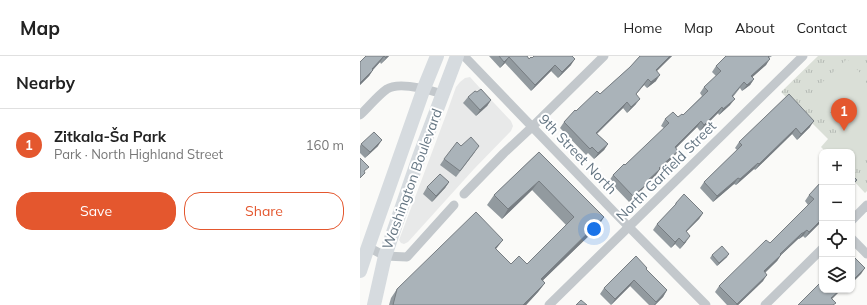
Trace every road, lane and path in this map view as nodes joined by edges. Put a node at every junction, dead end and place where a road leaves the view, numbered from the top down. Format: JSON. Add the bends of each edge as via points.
{"nodes":[{"id":1,"x":437,"y":56,"type":"edge"},
{"id":2,"x":457,"y":56,"type":"edge"},
{"id":3,"x":464,"y":56,"type":"edge"},
{"id":4,"x":604,"y":56,"type":"edge"},
{"id":5,"x":803,"y":56,"type":"edge"},
{"id":6,"x":424,"y":88,"type":"junction"},
{"id":7,"x":443,"y":94,"type":"junction"},
{"id":8,"x":360,"y":115,"type":"edge"},
{"id":9,"x":532,"y":126,"type":"junction"},
{"id":10,"x":464,"y":194,"type":"dead end"},
{"id":11,"x":454,"y":205,"type":"dead end"},
{"id":12,"x":867,"y":205,"type":"edge"},
{"id":13,"x":855,"y":217,"type":"edge"},
{"id":14,"x":629,"y":227,"type":"junction"},
{"id":15,"x":855,"y":242,"type":"edge"},
{"id":16,"x":368,"y":247,"type":"junction"},
{"id":17,"x":819,"y":252,"type":"edge"},
{"id":18,"x":867,"y":254,"type":"edge"},
{"id":19,"x":384,"y":256,"type":"junction"},
{"id":20,"x":360,"y":271,"type":"edge"},
{"id":21,"x":374,"y":305,"type":"edge"},
{"id":22,"x":550,"y":305,"type":"edge"},
{"id":23,"x":706,"y":305,"type":"edge"},
{"id":24,"x":765,"y":305,"type":"edge"}],
"edges":[{"from":1,"to":6,"type":"main road","name":"Washington Boulevard"},
{"from":2,"to":7,"type":"main road","name":"Washington Boulevard"},
{"from":3,"to":9,"type":"street","name":"9th Street North"},
{"from":4,"to":9,"type":"street"},
{"from":5,"to":14,"type":"street","name":"North Garfield Street"},
{"from":6,"to":7,"type":"street"},
{"from":6,"to":8,"type":"street","via":[[388,88]]},
{"from":6,"to":16,"type":"main road","name":"Washington Boulevard"},
{"from":7,"to":19,"type":"main road","name":"Washington Boulevard"},
{"from":9,"to":10,"type":"street"},
{"from":9,"to":14,"type":"street","name":"9th Street North"},
{"from":11,"to":19,"type":"street","via":[[407,257]]},
{"from":12,"to":13,"type":"street"},
{"from":14,"to":22,"type":"street","name":"North Garfield Street"},
{"from":14,"to":23,"type":"street","name":"9th Street North"},
{"from":15,"to":18,"type":"street"},
{"from":16,"to":19,"type":"street"},
{"from":16,"to":20,"type":"main road","name":"Washington Boulevard"},
{"from":17,"to":24,"type":"street"},
{"from":19,"to":21,"type":"main road","name":"Washington Boulevard"}]}
